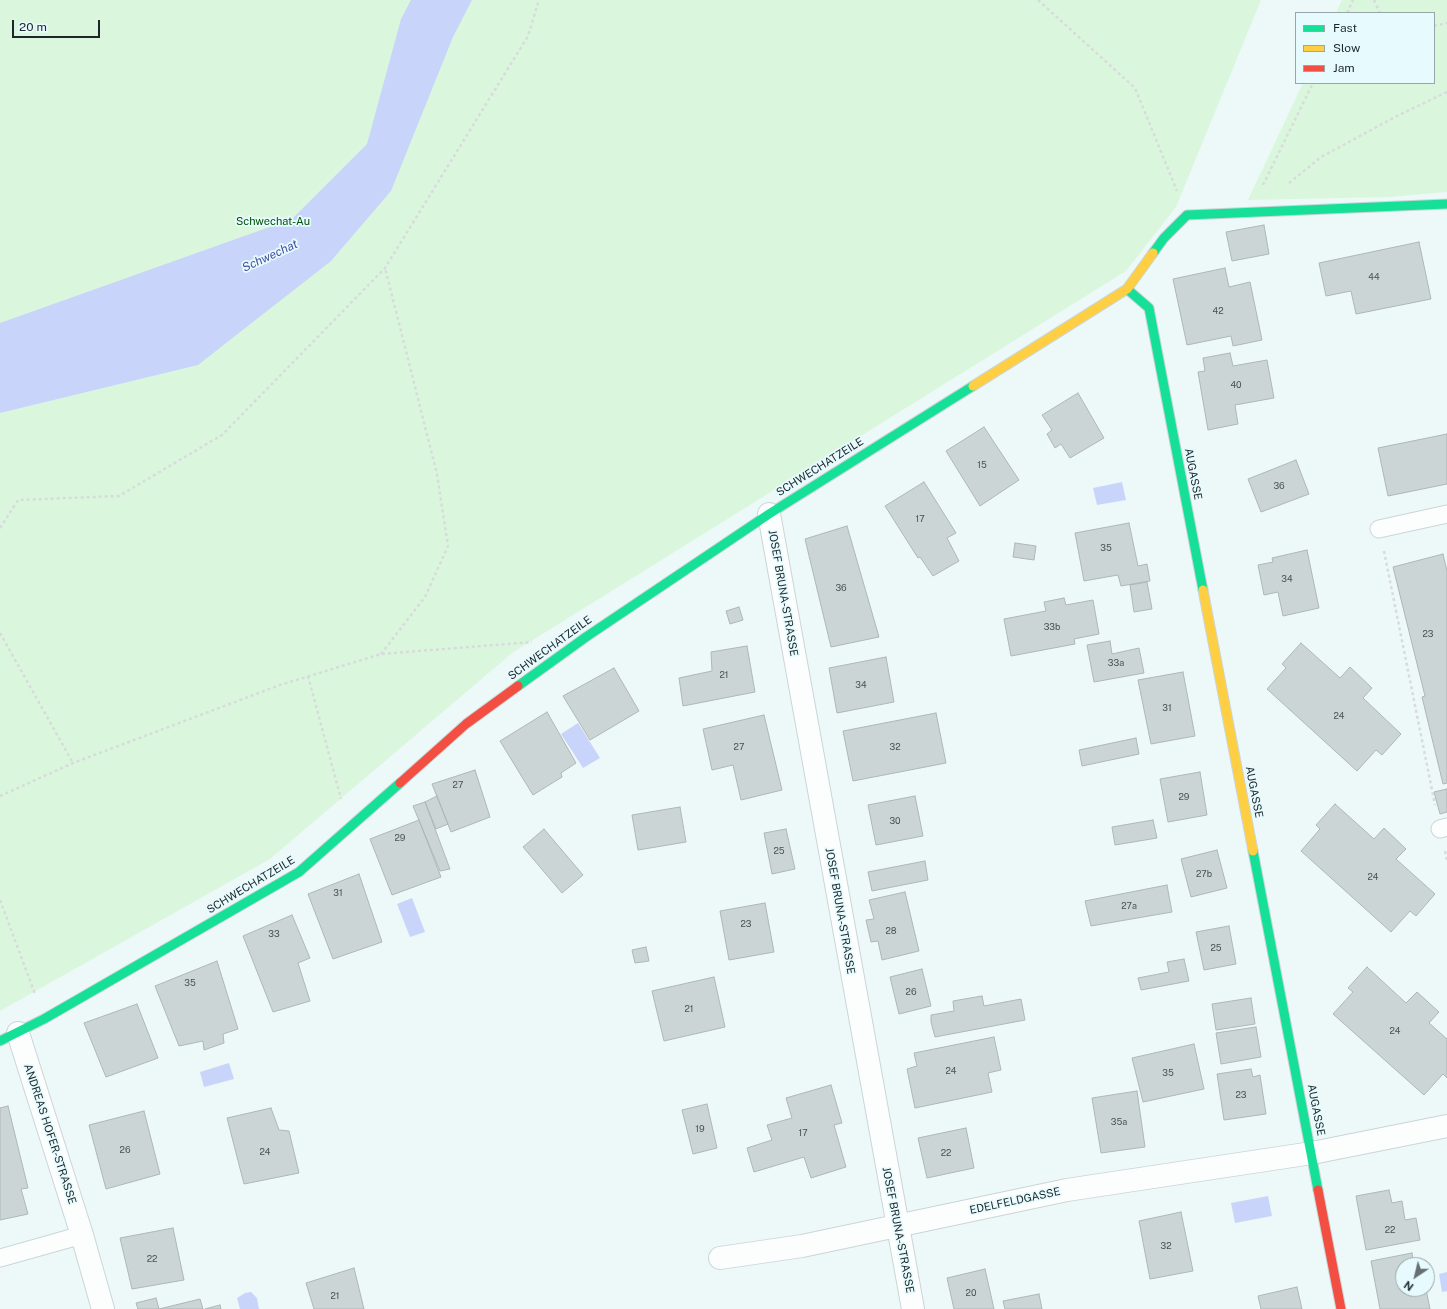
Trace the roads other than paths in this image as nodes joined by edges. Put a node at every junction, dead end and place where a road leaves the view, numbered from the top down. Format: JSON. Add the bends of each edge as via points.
{"nodes":[{"id":1,"x":1447,"y":204,"type":"edge"},
{"id":2,"x":1127,"y":289,"type":"junction"},
{"id":3,"x":769,"y":514,"type":"junction"},
{"id":4,"x":1447,"y":514,"type":"edge"},
{"id":5,"x":1379,"y":529,"type":"road end"},
{"id":6,"x":9,"y":1037,"type":"edge"},
{"id":7,"x":1447,"y":1126,"type":"edge"},
{"id":8,"x":1312,"y":1153,"type":"junction"},
{"id":9,"x":897,"y":1227,"type":"junction"},
{"id":10,"x":82,"y":1235,"type":"junction"},
{"id":11,"x":0,"y":1258,"type":"edge"},
{"id":12,"x":720,"y":1258,"type":"dead end"},
{"id":13,"x":103,"y":1309,"type":"edge"},
{"id":14,"x":913,"y":1309,"type":"edge"},
{"id":15,"x":1341,"y":1309,"type":"edge"}],
"edges":[{"from":1,"to":2,"type":"street","via":[[1187,215],[1164,238]]},
{"from":2,"to":3,"type":"street","name":"SCHWECHATZEILE"},
{"from":2,"to":8,"type":"street","name":"AUGASSE","via":[[1149,308]]},
{"from":3,"to":6,"type":"street","name":"SCHWECHATZEILE","via":[[586,637],[466,724],[300,872]]},
{"from":3,"to":9,"type":"street","name":"JOSEF BRUNA-STRASSE"},
{"from":4,"to":5,"type":"lane"},
{"from":6,"to":10,"type":"street","name":"ANDREAS HOFER-STRASSE"},
{"from":7,"to":8,"type":"street","name":"EDELFELDGASSE"},
{"from":8,"to":9,"type":"street","name":"EDELFELDGASSE","via":[[1067,1190]]},
{"from":8,"to":15,"type":"street","name":"AUGASSE"},
{"from":9,"to":12,"type":"street","name":"EDELFELDGASSE","via":[[802,1246]]},
{"from":9,"to":14,"type":"street","name":"JOSEF BRUNA-STRASSE"},
{"from":10,"to":11,"type":"lane"},
{"from":10,"to":13,"type":"street","name":"ANDREAS HOFER-STRASSE"}]}
